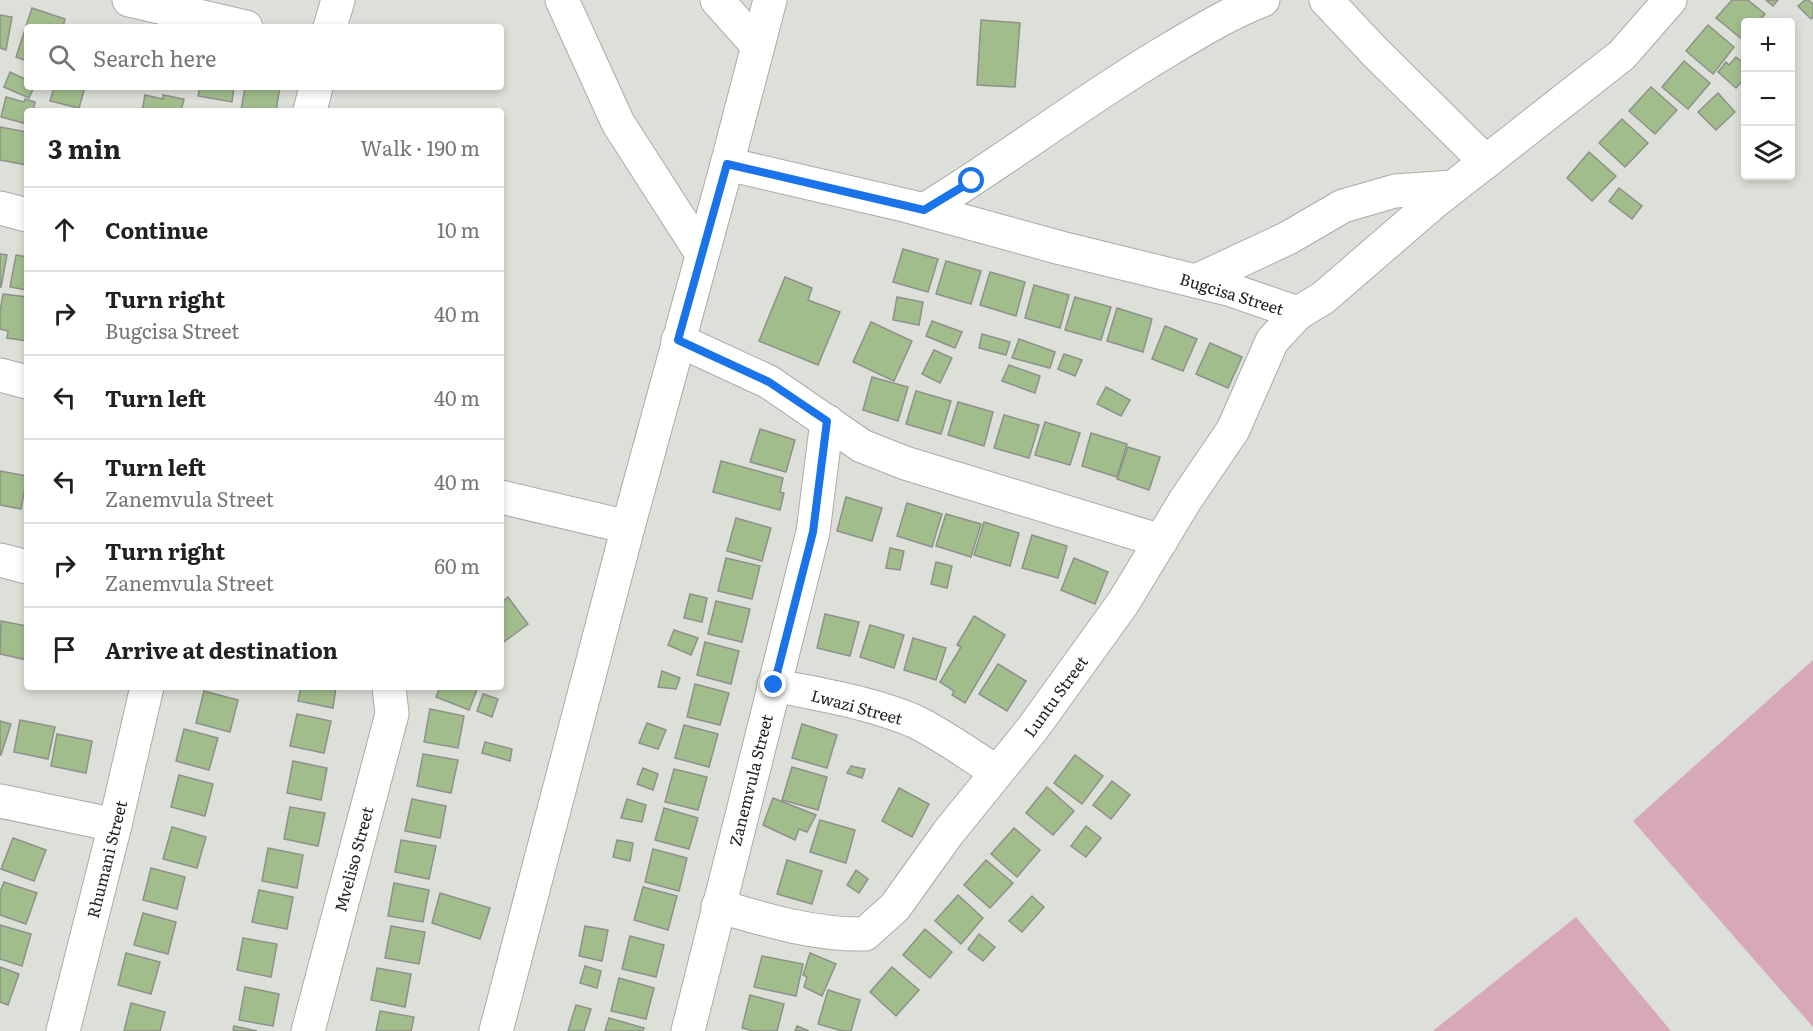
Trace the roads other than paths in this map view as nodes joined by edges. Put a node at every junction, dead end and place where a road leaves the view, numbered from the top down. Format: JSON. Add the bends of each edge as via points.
{"nodes":[{"id":1,"x":129,"y":0,"type":"edge"},
{"id":2,"x":338,"y":0,"type":"edge"},
{"id":3,"x":562,"y":0,"type":"edge"},
{"id":4,"x":717,"y":0,"type":"edge"},
{"id":5,"x":770,"y":0,"type":"edge"},
{"id":6,"x":1263,"y":0,"type":"edge"},
{"id":7,"x":1326,"y":0,"type":"edge"},
{"id":8,"x":1670,"y":0,"type":"edge"},
{"id":9,"x":233,"y":24,"type":"edge"},
{"id":10,"x":331,"y":24,"type":"edge"},
{"id":11,"x":758,"y":46,"type":"junction"},
{"id":12,"x":315,"y":90,"type":"edge"},
{"id":13,"x":311,"y":108,"type":"edge"},
{"id":14,"x":1486,"y":162,"type":"junction"},
{"id":15,"x":727,"y":164,"type":"junction"},
{"id":16,"x":1454,"y":187,"type":"junction"},
{"id":17,"x":0,"y":208,"type":"edge"},
{"id":18,"x":924,"y":210,"type":"junction"},
{"id":19,"x":24,"y":214,"type":"edge"},
{"id":20,"x":702,"y":254,"type":"junction"},
{"id":21,"x":1196,"y":281,"type":"junction"},
{"id":22,"x":1298,"y":313,"type":"junction"},
{"id":23,"x":678,"y":340,"type":"junction"},
{"id":24,"x":0,"y":375,"type":"edge"},
{"id":25,"x":24,"y":381,"type":"edge"},
{"id":26,"x":827,"y":421,"type":"junction"},
{"id":27,"x":504,"y":498,"type":"edge"},
{"id":28,"x":628,"y":527,"type":"junction"},
{"id":29,"x":1161,"y":541,"type":"junction"},
{"id":30,"x":0,"y":560,"type":"edge"},
{"id":31,"x":24,"y":566,"type":"edge"},
{"id":32,"x":774,"y":685,"type":"junction"},
{"id":33,"x":146,"y":690,"type":"edge"},
{"id":34,"x":389,"y":690,"type":"edge"},
{"id":35,"x":997,"y":772,"type":"junction"},
{"id":36,"x":0,"y":801,"type":"edge"},
{"id":37,"x":115,"y":825,"type":"junction"},
{"id":38,"x":718,"y":906,"type":"junction"},
{"id":39,"x":63,"y":1031,"type":"edge"},
{"id":40,"x":308,"y":1031,"type":"edge"},
{"id":41,"x":496,"y":1031,"type":"edge"},
{"id":42,"x":688,"y":1031,"type":"edge"}],
"edges":[{"from":1,"to":9,"type":"street"},
{"from":2,"to":10,"type":"street"},
{"from":3,"to":20,"type":"street","via":[[618,123]]},
{"from":4,"to":11,"type":"street"},
{"from":5,"to":11,"type":"street"},
{"from":6,"to":18,"type":"street","via":[[1233,12],[1151,60]]},
{"from":7,"to":14,"type":"street"},
{"from":8,"to":14,"type":"street","name":"Bugcisa Street","via":[[1622,55]]},
{"from":11,"to":15,"type":"street"},
{"from":12,"to":13,"type":"street"},
{"from":14,"to":16,"type":"street","name":"Bugcisa Street"},
{"from":15,"to":18,"type":"street","name":"Bugcisa Street"},
{"from":15,"to":20,"type":"street"},
{"from":16,"to":21,"type":"street","via":[[1395,191],[1343,206],[1288,238]]},
{"from":16,"to":22,"type":"street","name":"Bugcisa Street","via":[[1323,298]]},
{"from":17,"to":19,"type":"street"},
{"from":18,"to":21,"type":"street","name":"Bugcisa Street"},
{"from":20,"to":23,"type":"street"},
{"from":21,"to":22,"type":"street","name":"Bugcisa Street"},
{"from":22,"to":29,"type":"street","name":"Luntu Street","via":[[1272,341],[1233,430]]},
{"from":23,"to":26,"type":"street","via":[[769,382]]},
{"from":23,"to":28,"type":"street"},
{"from":24,"to":25,"type":"street"},
{"from":26,"to":29,"type":"street","via":[[862,446],[905,463]]},
{"from":26,"to":32,"type":"street","name":"Zanemvula Street","via":[[813,532]]},
{"from":27,"to":28,"type":"street"},
{"from":28,"to":41,"type":"street"},
{"from":29,"to":35,"type":"street","name":"Luntu Street","via":[[1123,603]]},
{"from":30,"to":31,"type":"street"},
{"from":32,"to":35,"type":"street","name":"Lwazi Street","via":[[875,707],[914,721]]},
{"from":32,"to":38,"type":"street","name":"Zanemvula Street"},
{"from":33,"to":37,"type":"street","name":"Rhumani Street"},
{"from":34,"to":40,"type":"street","name":"Mveliso Street","via":[[392,714]]},
{"from":35,"to":38,"type":"street","name":"Luntu Street","via":[[895,907],[865,934],[838,934],[771,922]]},
{"from":36,"to":37,"type":"street"},
{"from":37,"to":39,"type":"street","name":"Rhumani Street"},
{"from":38,"to":42,"type":"street","name":"Zanemvula Street"}]}
